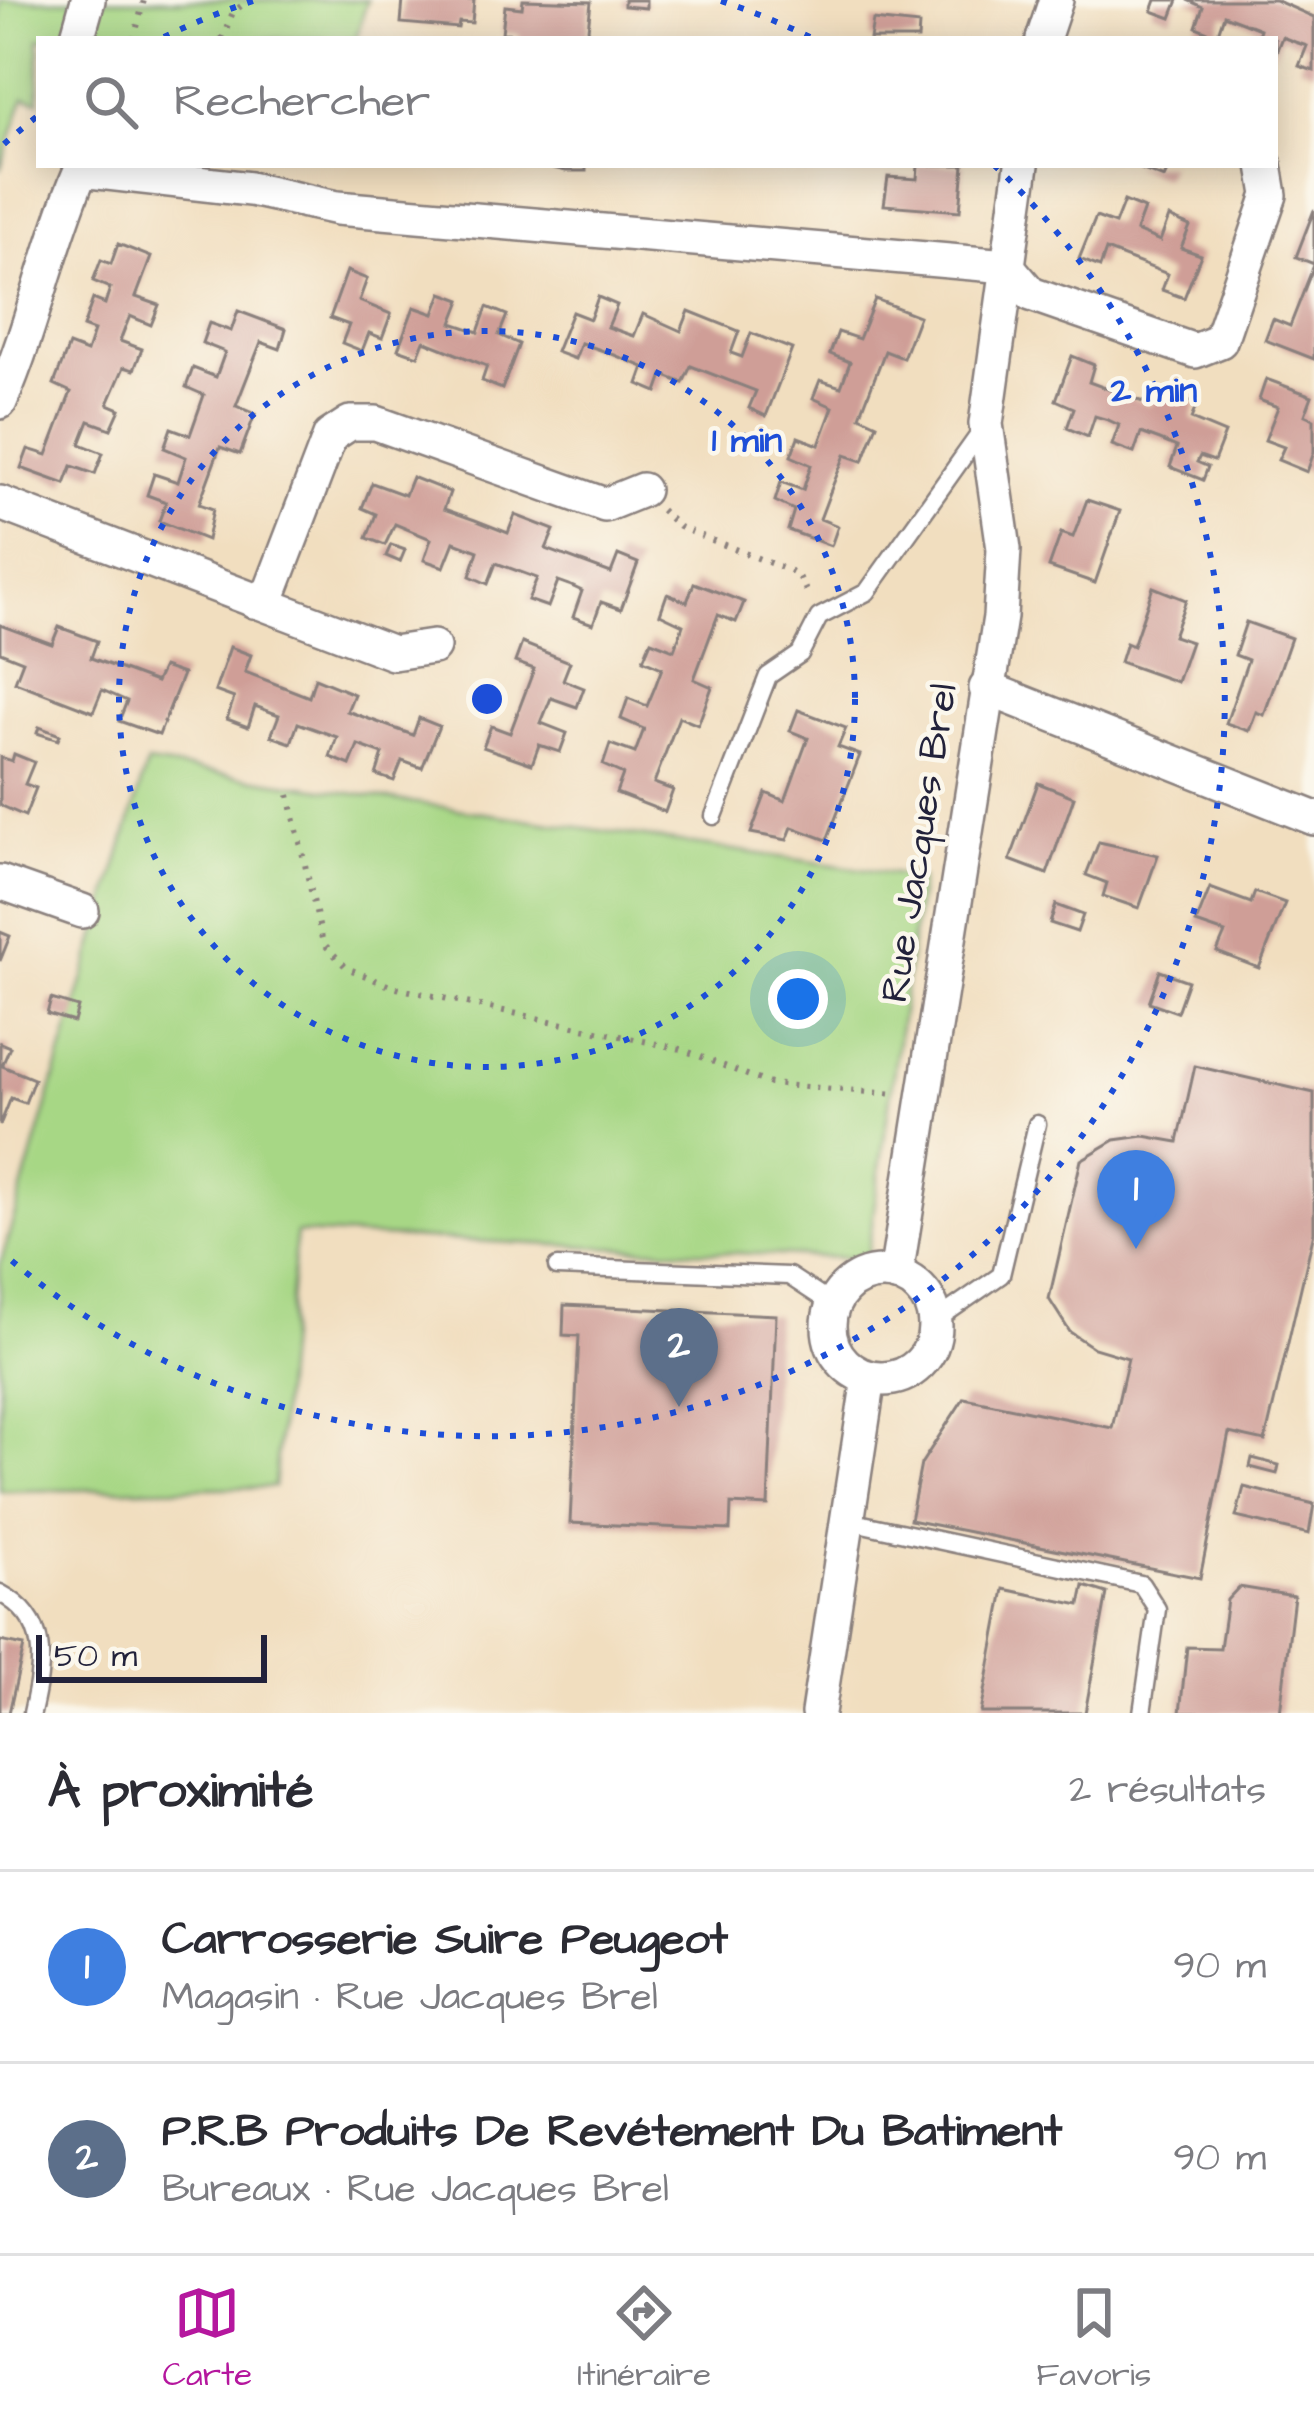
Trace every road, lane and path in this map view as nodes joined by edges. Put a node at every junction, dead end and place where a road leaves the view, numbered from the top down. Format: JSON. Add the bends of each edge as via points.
{"nodes":[{"id":1,"x":88,"y":0,"type":"edge"},
{"id":2,"x":144,"y":0,"type":"edge"},
{"id":3,"x":249,"y":0,"type":"edge"},
{"id":4,"x":1056,"y":0,"type":"edge"},
{"id":5,"x":78,"y":36,"type":"edge"},
{"id":6,"x":135,"y":36,"type":"edge"},
{"id":7,"x":223,"y":36,"type":"edge"},
{"id":8,"x":1044,"y":36,"type":"edge"},
{"id":9,"x":81,"y":168,"type":"edge"},
{"id":10,"x":89,"y":168,"type":"edge"},
{"id":11,"x":1022,"y":168,"type":"edge"},
{"id":12,"x":1266,"y":168,"type":"edge"},
{"id":13,"x":1007,"y":266,"type":"junction"},
{"id":14,"x":0,"y":401,"type":"edge"},
{"id":15,"x":986,"y":424,"type":"junction"},
{"id":16,"x":642,"y":490,"type":"joint"},
{"id":17,"x":0,"y":503,"type":"edge"},
{"id":18,"x":254,"y":601,"type":"junction"},
{"id":19,"x":819,"y":616,"type":"junction"},
{"id":20,"x":433,"y":647,"type":"dead end"},
{"id":21,"x":986,"y":688,"type":"junction"},
{"id":22,"x":289,"y":796,"type":"dead end"},
{"id":23,"x":714,"y":816,"type":"dead end"},
{"id":24,"x":1314,"y":818,"type":"edge"},
{"id":25,"x":0,"y":882,"type":"edge"},
{"id":26,"x":82,"y":911,"type":"dead end"},
{"id":27,"x":923,"y":1095,"type":"junction"},
{"id":28,"x":1037,"y":1124,"type":"dead end"},
{"id":29,"x":557,"y":1267,"type":"dead end"},
{"id":30,"x":896,"y":1275,"type":"junction"},
{"id":31,"x":833,"y":1305,"type":"junction"},
{"id":32,"x":935,"y":1322,"type":"junction"},
{"id":33,"x":869,"y":1378,"type":"junction"},
{"id":34,"x":849,"y":1521,"type":"junction"},
{"id":35,"x":0,"y":1593,"type":"edge"},
{"id":36,"x":32,"y":1713,"type":"edge"},
{"id":37,"x":818,"y":1713,"type":"edge"},
{"id":38,"x":1142,"y":1713,"type":"edge"}],
"edges":[{"from":1,"to":5,"type":"street"},
{"from":2,"to":6,"type":"path"},
{"from":3,"to":7,"type":"path","via":[[233,12]]},
{"from":4,"to":8,"type":"street"},
{"from":9,"to":14,"type":"street"},
{"from":10,"to":13,"type":"street","via":[[337,208]]},
{"from":11,"to":13,"type":"street","name":"Rue Jacques Brel"},
{"from":12,"to":13,"type":"street","via":[[1270,195],[1220,341],[1195,351],[1031,294]]},
{"from":13,"to":15,"type":"street","name":"Rue Jacques Brel"},
{"from":15,"to":19,"type":"lane","via":[[867,592]]},
{"from":15,"to":21,"type":"street","name":"Rue Jacques Brel","via":[[1004,549]]},
{"from":16,"to":18,"type":"street","via":[[605,505],[376,423],[350,423],[330,436],[270,593]]},
{"from":16,"to":19,"type":"path","via":[[679,527],[798,574]]},
{"from":17,"to":18,"type":"street"},
{"from":18,"to":20,"type":"street","via":[[393,653]]},
{"from":19,"to":23,"type":"lane","via":[[800,654],[768,676]]},
{"from":21,"to":24,"type":"street"},
{"from":21,"to":27,"type":"street","name":"Rue Jacques Brel"},
{"from":22,"to":27,"type":"path","via":[[323,943],[347,968],[413,992],[681,1049],[770,1084]]},
{"from":25,"to":26,"type":"street"},
{"from":27,"to":30,"type":"street","name":"Rue Jacques Brel"},
{"from":28,"to":32,"type":"lane","via":[[1001,1275]]},
{"from":29,"to":31,"type":"lane","via":[[788,1276]]},
{"from":30,"to":31,"type":"street","via":[[859,1278]]},
{"from":30,"to":32,"type":"street","via":[[924,1295]]},
{"from":31,"to":33,"type":"street","via":[[833,1348]]},
{"from":32,"to":33,"type":"street","via":[[922,1361],[908,1373]]},
{"from":33,"to":34,"type":"street"},
{"from":34,"to":37,"type":"street"},
{"from":34,"to":38,"type":"lane","via":[[1141,1584],[1157,1609]]},
{"from":35,"to":36,"type":"lane","via":[[26,1609],[39,1635],[44,1662]]}]}
